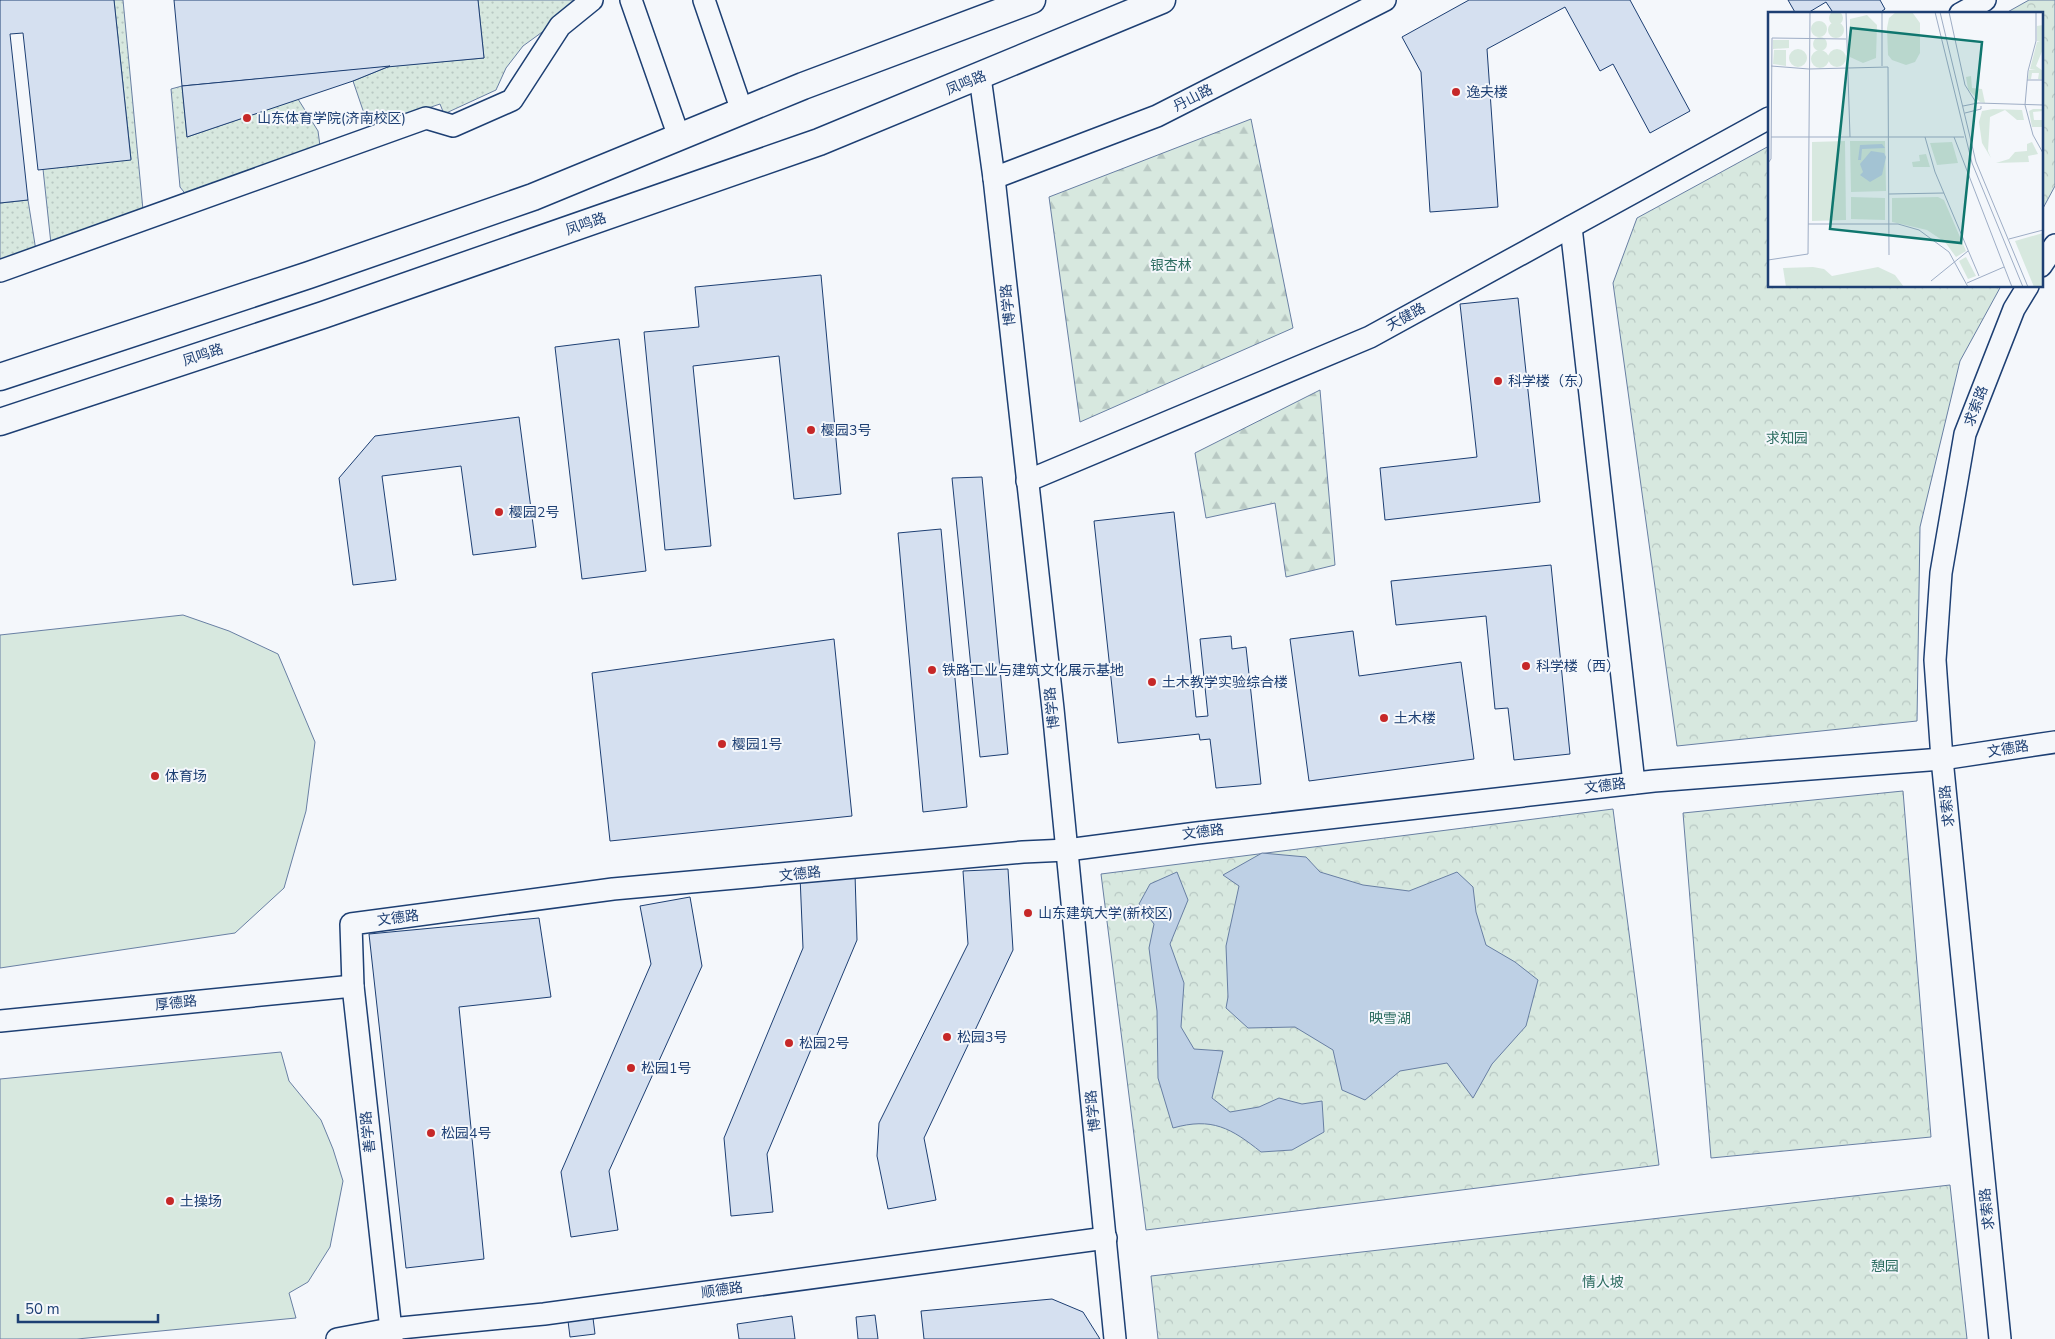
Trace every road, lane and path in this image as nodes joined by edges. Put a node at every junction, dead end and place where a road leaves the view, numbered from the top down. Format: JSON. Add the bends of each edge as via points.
{"nodes":[{"id":1,"x":592,"y":0,"type":"edge"},
{"id":2,"x":631,"y":0,"type":"edge"},
{"id":3,"x":704,"y":0,"type":"edge"},
{"id":4,"x":1032,"y":0,"type":"edge"},
{"id":5,"x":1162,"y":0,"type":"edge"},
{"id":6,"x":1385,"y":0,"type":"edge"},
{"id":7,"x":1985,"y":0,"type":"edge"},
{"id":8,"x":1964,"y":12,"type":"edge"},
{"id":9,"x":980,"y":77,"type":"junction"},
{"id":10,"x":742,"y":111,"type":"junction"},
{"id":11,"x":1768,"y":119,"type":"edge"},
{"id":12,"x":679,"y":137,"type":"junction"},
{"id":13,"x":994,"y":178,"type":"junction"},
{"id":14,"x":1571,"y":226,"type":"junction"},
{"id":15,"x":2055,"y":245,"type":"edge"},
{"id":16,"x":2042,"y":264,"type":"edge"},
{"id":17,"x":0,"y":271,"type":"edge"},
{"id":18,"x":2027,"y":288,"type":"edge"},
{"id":19,"x":0,"y":377,"type":"edge"},
{"id":20,"x":0,"y":422,"type":"edge"},
{"id":21,"x":1027,"y":480,"type":"junction"},
{"id":22,"x":2055,"y":742,"type":"edge"},
{"id":23,"x":1942,"y":759,"type":"junction"},
{"id":24,"x":1634,"y":783,"type":"junction"},
{"id":25,"x":1067,"y":850,"type":"junction"},
{"id":26,"x":351,"y":924,"type":"joint"},
{"id":27,"x":352,"y":986,"type":"junction"},
{"id":28,"x":0,"y":1021,"type":"edge"},
{"id":29,"x":1106,"y":1238,"type":"junction"},
{"id":30,"x":391,"y":1334,"type":"edge"},
{"id":31,"x":337,"y":1339,"type":"edge"},
{"id":32,"x":1115,"y":1339,"type":"edge"},
{"id":33,"x":2000,"y":1339,"type":"edge"}],
"edges":[{"from":1,"to":17,"type":"street","via":[[560,26],[512,100],[453,126],[426,118]]},
{"from":2,"to":12,"type":"street"},
{"from":3,"to":10,"type":"street"},
{"from":4,"to":10,"type":"main road"},
{"from":5,"to":9,"type":"main road","name":"凤鸣路"},
{"from":6,"to":13,"type":"street","name":"丹山路","via":[[1157,116]]},
{"from":7,"to":8,"type":"street"},
{"from":9,"to":13,"type":"street","name":"博学路"},
{"from":9,"to":20,"type":"main road","name":"凤鸣路","via":[[818,142],[323,315]]},
{"from":10,"to":12,"type":"main road"},
{"from":11,"to":14,"type":"street","name":"天健路"},
{"from":12,"to":19,"type":"main road","via":[[533,197]]},
{"from":13,"to":21,"type":"street","name":"博学路"},
{"from":14,"to":21,"type":"street","name":"天健路","via":[[1370,337]]},
{"from":14,"to":24,"type":"street"},
{"from":15,"to":16,"type":"street"},
{"from":18,"to":23,"type":"street","name":"求索路","via":[[2014,309],[1965,434],[1941,573],[1934,660]]},
{"from":21,"to":25,"type":"street","name":"博学路"},
{"from":22,"to":23,"type":"street","name":"文德路"},
{"from":23,"to":24,"type":"street","name":"文德路"},
{"from":23,"to":33,"type":"street","name":"求索路"},
{"from":24,"to":25,"type":"street","name":"文德路"},
{"from":25,"to":26,"type":"street","name":"文德路","via":[[613,890]]},
{"from":25,"to":29,"type":"street","name":"博学路"},
{"from":26,"to":27,"type":"street","name":"善学路"},
{"from":27,"to":28,"type":"street","name":"厚德路"},
{"from":27,"to":30,"type":"street","name":"善学路"},
{"from":29,"to":30,"type":"street","name":"顺德路"},
{"from":29,"to":32,"type":"street","name":"博学路"},
{"from":30,"to":31,"type":"street","name":"顺德路"}]}
